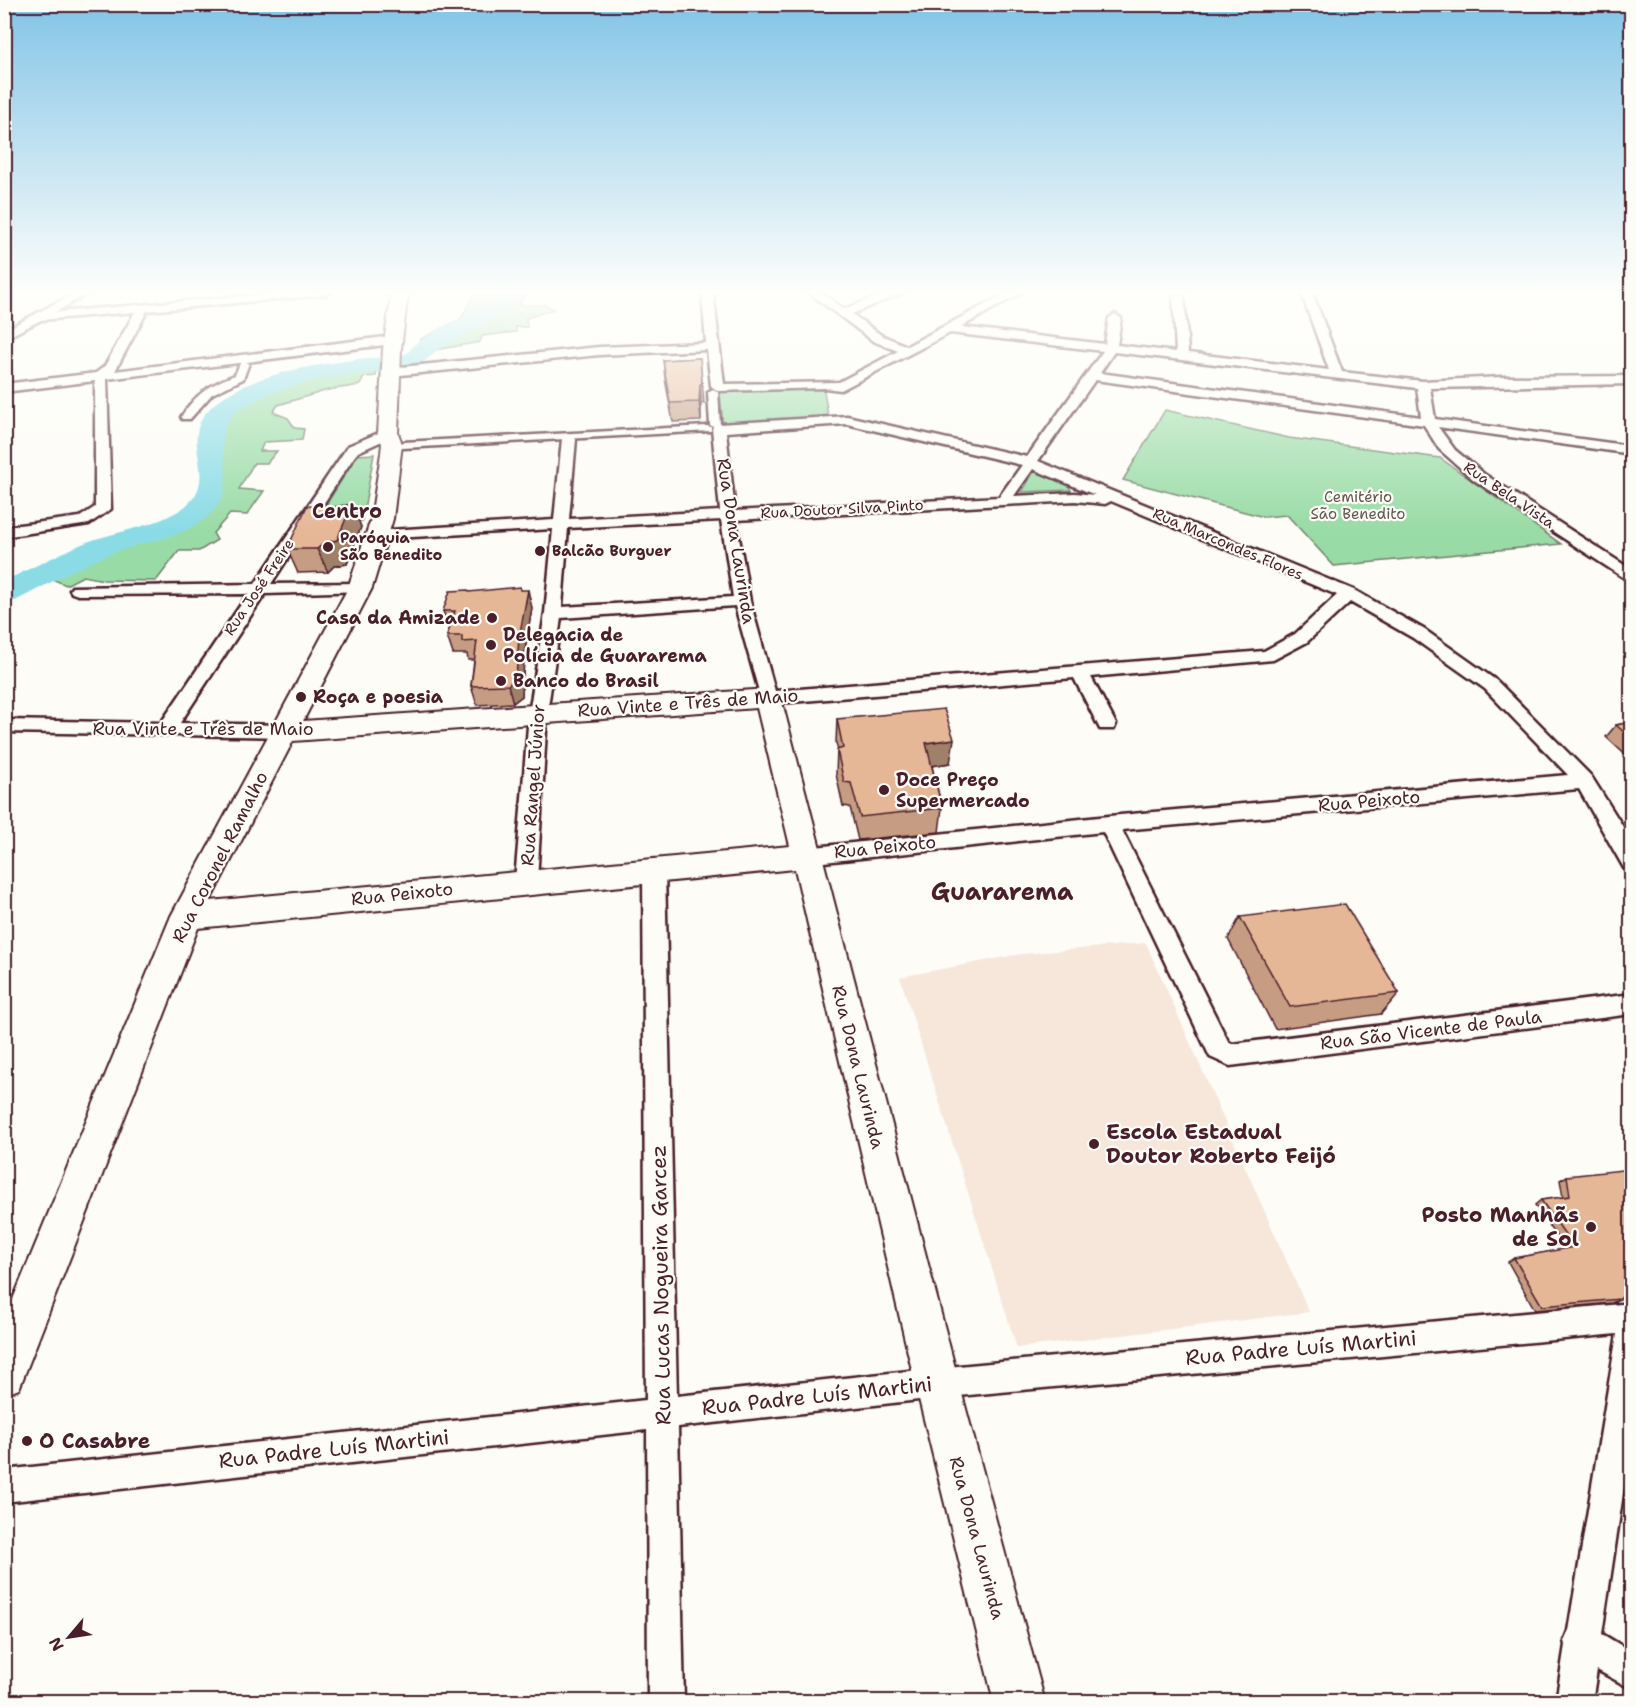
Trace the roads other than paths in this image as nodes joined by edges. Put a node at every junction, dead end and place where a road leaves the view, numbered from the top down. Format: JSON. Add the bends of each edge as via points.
{"nodes":[{"id":1,"x":105,"y":372,"type":"edge"},
{"id":2,"x":163,"y":372,"type":"edge"},
{"id":3,"x":241,"y":372,"type":"edge"},
{"id":4,"x":393,"y":372,"type":"edge"},
{"id":5,"x":713,"y":372,"type":"edge"},
{"id":6,"x":884,"y":372,"type":"edge"},
{"id":7,"x":1096,"y":372,"type":"edge"},
{"id":8,"x":1310,"y":372,"type":"edge"},
{"id":9,"x":1337,"y":372,"type":"edge"},
{"id":10,"x":101,"y":375,"type":"junction"},
{"id":11,"x":1338,"y":375,"type":"junction"},
{"id":12,"x":1093,"y":376,"type":"junction"},
{"id":13,"x":1632,"y":380,"type":"edge"},
{"id":14,"x":1424,"y":385,"type":"junction"},
{"id":15,"x":714,"y":386,"type":"junction"},
{"id":16,"x":6,"y":388,"type":"edge"},
{"id":17,"x":844,"y":404,"type":"junction"},
{"id":18,"x":186,"y":417,"type":"dead end"},
{"id":19,"x":1429,"y":422,"type":"junction"},
{"id":20,"x":713,"y":428,"type":"junction"},
{"id":21,"x":396,"y":439,"type":"junction"},
{"id":22,"x":569,"y":439,"type":"dead end"},
{"id":23,"x":1632,"y":450,"type":"edge"},
{"id":24,"x":1029,"y":462,"type":"junction"},
{"id":25,"x":1078,"y":491,"type":"junction"},
{"id":26,"x":1003,"y":501,"type":"junction"},
{"id":27,"x":728,"y":515,"type":"junction"},
{"id":28,"x":561,"y":524,"type":"junction"},
{"id":29,"x":4,"y":532,"type":"edge"},
{"id":30,"x":378,"y":534,"type":"junction"},
{"id":31,"x":1632,"y":578,"type":"edge"},
{"id":32,"x":258,"y":588,"type":"junction"},
{"id":33,"x":360,"y":588,"type":"junction"},
{"id":34,"x":78,"y":590,"type":"dead end"},
{"id":35,"x":1348,"y":594,"type":"junction"},
{"id":36,"x":742,"y":601,"type":"junction"},
{"id":37,"x":553,"y":613,"type":"junction"},
{"id":38,"x":1080,"y":672,"type":"junction"},
{"id":39,"x":768,"y":698,"type":"junction"},
{"id":40,"x":538,"y":714,"type":"junction"},
{"id":41,"x":1107,"y":724,"type":"dead end"},
{"id":42,"x":4,"y":726,"type":"edge"},
{"id":43,"x":167,"y":729,"type":"junction"},
{"id":44,"x":284,"y":732,"type":"junction"},
{"id":45,"x":1584,"y":781,"type":"junction"},
{"id":46,"x":1109,"y":824,"type":"junction"},
{"id":47,"x":805,"y":856,"type":"junction"},
{"id":48,"x":1632,"y":864,"type":"edge"},
{"id":49,"x":654,"y":869,"type":"junction"},
{"id":50,"x":526,"y":881,"type":"junction"},
{"id":51,"x":187,"y":916,"type":"junction"},
{"id":52,"x":1632,"y":1004,"type":"edge"},
{"id":53,"x":1632,"y":1318,"type":"edge"},
{"id":54,"x":1632,"y":1330,"type":"edge"},
{"id":55,"x":4,"y":1374,"type":"edge"},
{"id":56,"x":937,"y":1383,"type":"junction"},
{"id":57,"x":663,"y":1412,"type":"junction"},
{"id":58,"x":4,"y":1486,"type":"edge"},
{"id":59,"x":1581,"y":1641,"type":"junction"},
{"id":60,"x":1632,"y":1672,"type":"edge"},
{"id":61,"x":666,"y":1701,"type":"edge"},
{"id":62,"x":1020,"y":1701,"type":"edge"},
{"id":63,"x":1574,"y":1701,"type":"edge"}],
"edges":[{"from":1,"to":10,"type":"street"},
{"from":2,"to":10,"type":"street"},
{"from":3,"to":18,"type":"street","via":[[239,377],[205,391]]},
{"from":4,"to":21,"type":"main road","name":"Rua Coronel Ramalho"},
{"from":5,"to":15,"type":"street"},
{"from":6,"to":17,"type":"street"},
{"from":7,"to":12,"type":"street"},
{"from":8,"to":11,"type":"street"},
{"from":9,"to":11,"type":"street"},
{"from":10,"to":16,"type":"street"},
{"from":10,"to":29,"type":"street","via":[[103,506],[99,514],[84,521]]},
{"from":11,"to":14,"type":"street"},
{"from":12,"to":19,"type":"street"},
{"from":12,"to":24,"type":"street"},
{"from":13,"to":14,"type":"street"},
{"from":14,"to":19,"type":"street","name":"Rua Bela Vista"},
{"from":15,"to":17,"type":"street","via":[[825,384]]},
{"from":15,"to":20,"type":"street"},
{"from":17,"to":20,"type":"street","name":"Rua Marcondes Flores"},
{"from":17,"to":24,"type":"street","name":"Rua Marcondes Flores"},
{"from":19,"to":23,"type":"street"},
{"from":19,"to":31,"type":"street","name":"Rua Bela Vista","via":[[1443,445],[1479,477]]},
{"from":20,"to":21,"type":"street"},
{"from":20,"to":27,"type":"street","name":"Rua Dona Laurinda"},
{"from":21,"to":30,"type":"main road","name":"Rua Coronel Ramalho"},
{"from":21,"to":32,"type":"street","name":"Rua José Freire","via":[[353,449]]},
{"from":22,"to":28,"type":"street","name":"Rua Rangel Júnior"},
{"from":24,"to":25,"type":"street","name":"Rua Marcondes Flores"},
{"from":24,"to":26,"type":"street"},
{"from":25,"to":26,"type":"street","name":"Rua Doutor Silva Pinto"},
{"from":25,"to":35,"type":"street","name":"Rua Marcondes Flores","via":[[1126,501]]},
{"from":26,"to":27,"type":"street","name":"Rua Doutor Silva Pinto"},
{"from":27,"to":28,"type":"street","name":"Rua Doutor Silva Pinto"},
{"from":27,"to":36,"type":"street","name":"Rua Dona Laurinda"},
{"from":28,"to":30,"type":"street","name":"Rua Doutor Silva Pinto"},
{"from":28,"to":37,"type":"street","name":"Rua Rangel Júnior"},
{"from":30,"to":33,"type":"main road","name":"Rua Coronel Ramalho"},
{"from":32,"to":33,"type":"street"},
{"from":32,"to":34,"type":"street"},
{"from":32,"to":43,"type":"street","name":"Rua José Freire"},
{"from":33,"to":44,"type":"main road","name":"Rua Coronel Ramalho"},
{"from":35,"to":38,"type":"street","name":"Rua Vinte e Três de Maio","via":[[1301,640],[1267,656]]},
{"from":35,"to":45,"type":"street","name":"Rua Marcondes Flores","via":[[1466,665],[1527,719]]},
{"from":36,"to":37,"type":"street"},
{"from":36,"to":39,"type":"street","name":"Rua Dona Laurinda"},
{"from":37,"to":40,"type":"street","name":"Rua Rangel Júnior"},
{"from":38,"to":39,"type":"street","name":"Rua Vinte e Três de Maio"},
{"from":38,"to":41,"type":"street"},
{"from":39,"to":40,"type":"main road","name":"Rua Vinte e Três de Maio"},
{"from":39,"to":47,"type":"main road","name":"Rua Dona Laurinda"},
{"from":40,"to":44,"type":"main road","name":"Rua Vinte e Três de Maio"},
{"from":40,"to":50,"type":"street","name":"Rua Rangel Júnior"},
{"from":42,"to":43,"type":"street","name":"Rua Vinte e Três de Maio"},
{"from":43,"to":44,"type":"street","name":"Rua Vinte e Três de Maio"},
{"from":44,"to":51,"type":"main road","name":"Rua Coronel Ramalho"},
{"from":45,"to":46,"type":"street","name":"Rua Peixoto"},
{"from":45,"to":48,"type":"street","name":"Rua Marcondes Flores"},
{"from":46,"to":47,"type":"street","name":"Rua Peixoto"},
{"from":46,"to":52,"type":"street","name":"Rua São Vicente de Paula","via":[[1219,1049],[1230,1055]]},
{"from":47,"to":49,"type":"main road","name":"Rua Peixoto"},
{"from":47,"to":56,"type":"main road","name":"Rua Dona Laurinda"},
{"from":49,"to":50,"type":"main road","name":"Rua Peixoto"},
{"from":49,"to":57,"type":"street","name":"Rua Lucas Nogueira Garcez"},
{"from":50,"to":51,"type":"main road","name":"Rua Peixoto"},
{"from":51,"to":55,"type":"main road","name":"Rua Coronel Ramalho"},
{"from":53,"to":56,"type":"street","name":"Rua Padre Luís Martini"},
{"from":54,"to":59,"type":"street"},
{"from":56,"to":57,"type":"street","name":"Rua Padre Luís Martini"},
{"from":56,"to":62,"type":"main road","name":"Rua Dona Laurinda"},
{"from":57,"to":58,"type":"street","name":"Rua Padre Luís Martini"},
{"from":57,"to":61,"type":"street","name":"Rua Lucas Nogueira Garcez"},
{"from":59,"to":60,"type":"street"},
{"from":59,"to":63,"type":"street"}]}
